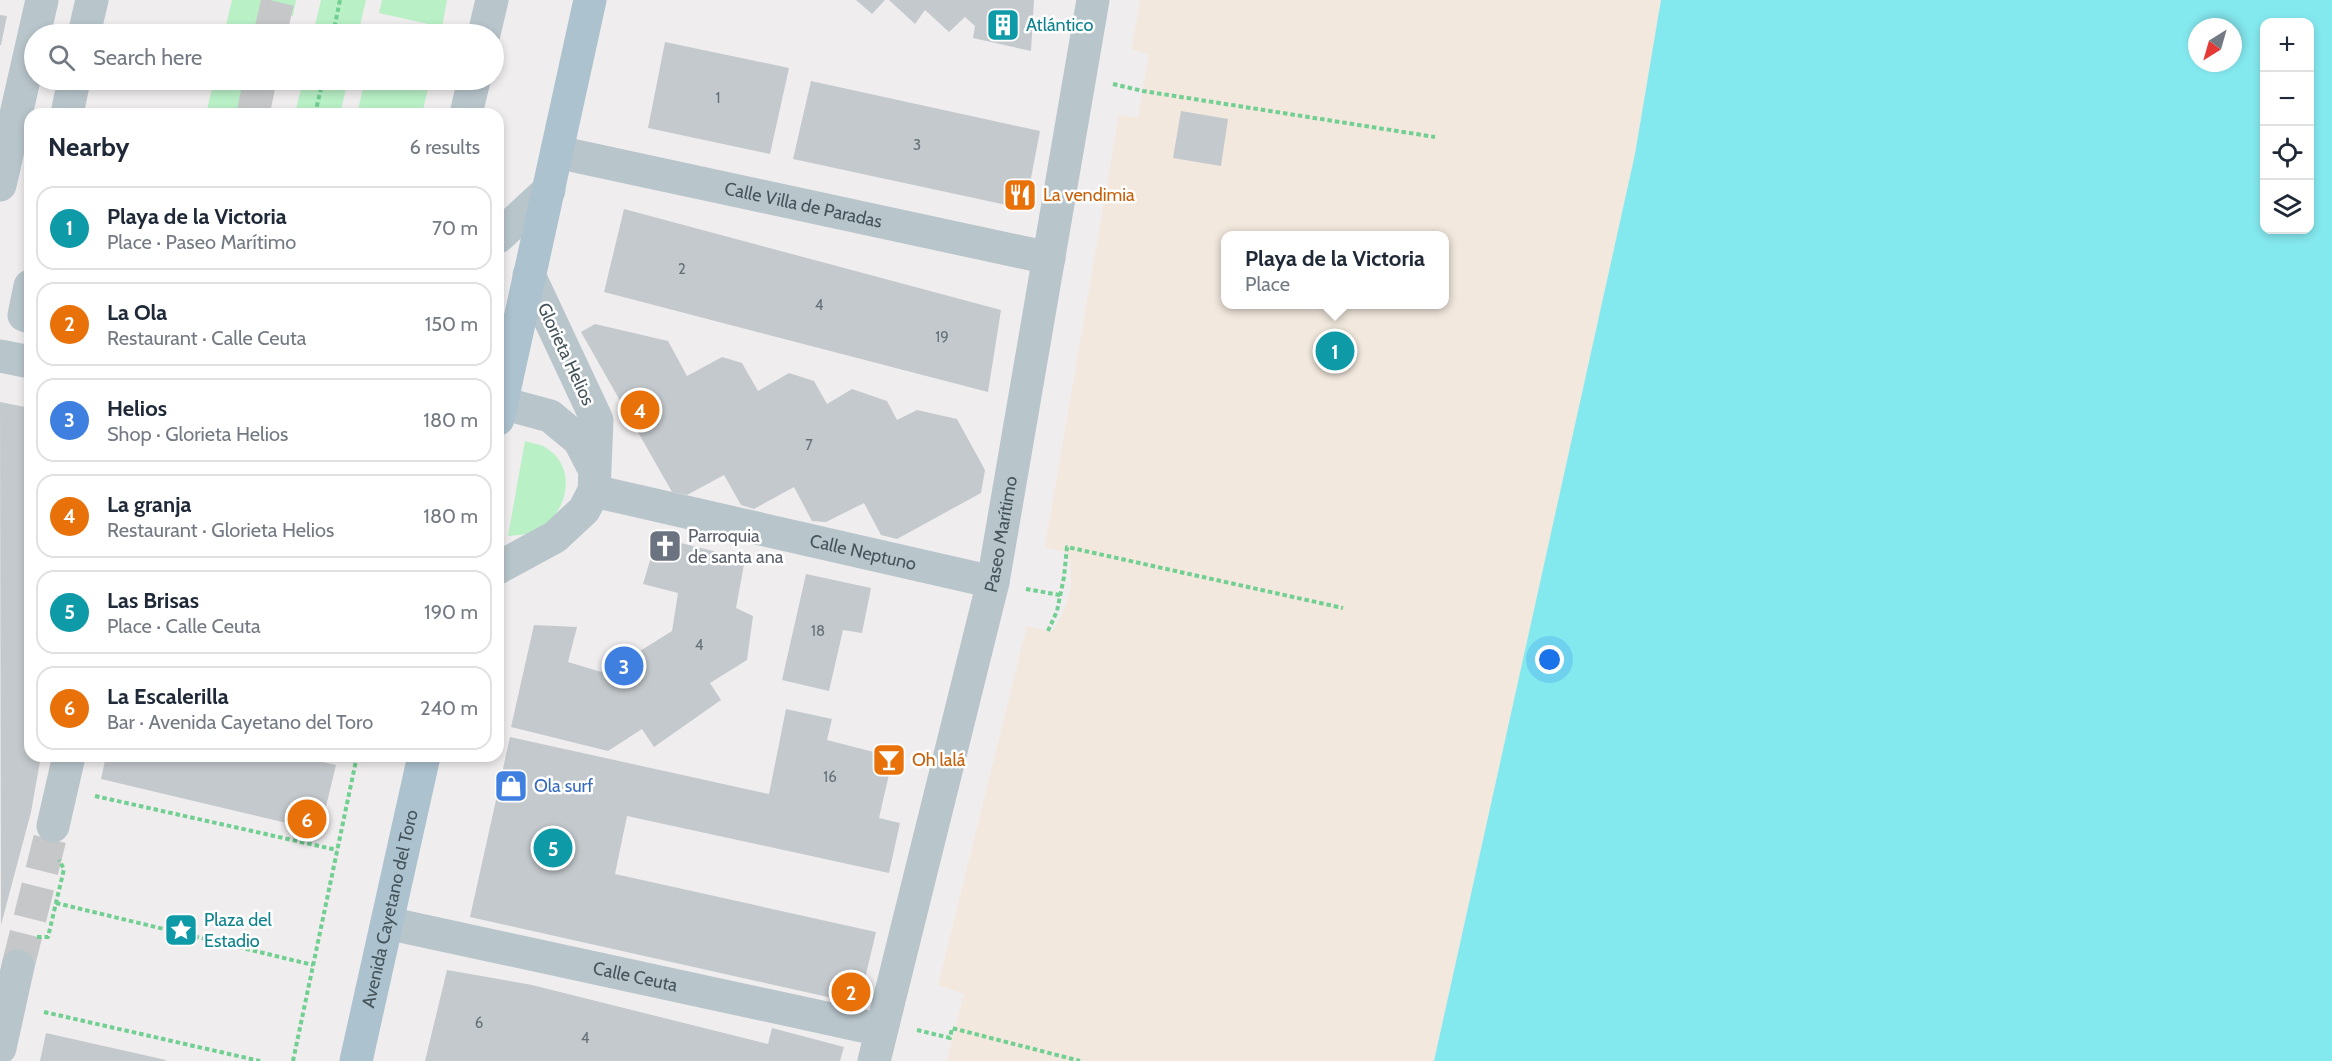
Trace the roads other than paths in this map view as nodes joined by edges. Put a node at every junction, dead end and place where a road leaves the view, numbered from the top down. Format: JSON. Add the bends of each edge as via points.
{"nodes":[{"id":1,"x":42,"y":0,"type":"edge"},
{"id":2,"x":92,"y":0,"type":"edge"},
{"id":3,"x":492,"y":0,"type":"edge"},
{"id":4,"x":590,"y":0,"type":"edge"},
{"id":5,"x":1093,"y":0,"type":"edge"},
{"id":6,"x":37,"y":24,"type":"edge"},
{"id":7,"x":86,"y":24,"type":"edge"},
{"id":8,"x":486,"y":24,"type":"edge"},
{"id":9,"x":24,"y":79,"type":"edge"},
{"id":10,"x":72,"y":90,"type":"edge"},
{"id":11,"x":472,"y":90,"type":"edge"},
{"id":12,"x":68,"y":108,"type":"edge"},
{"id":13,"x":467,"y":108,"type":"edge"},
{"id":14,"x":557,"y":152,"type":"junction"},
{"id":15,"x":0,"y":184,"type":"edge"},
{"id":16,"x":549,"y":190,"type":"junction"},
{"id":17,"x":504,"y":231,"type":"edge"},
{"id":18,"x":1049,"y":258,"type":"junction"},
{"id":19,"x":530,"y":275,"type":"junction"},
{"id":20,"x":0,"y":356,"type":"edge"},
{"id":21,"x":24,"y":361,"type":"edge"},
{"id":22,"x":504,"y":393,"type":"edge"},
{"id":23,"x":504,"y":411,"type":"edge"},
{"id":24,"x":594,"y":480,"type":"junction"},
{"id":25,"x":504,"y":565,"type":"edge"},
{"id":26,"x":1008,"y":585,"type":"junction"},
{"id":27,"x":68,"y":762,"type":"edge"},
{"id":28,"x":423,"y":762,"type":"edge"},
{"id":29,"x":53,"y":838,"type":"tunnel mouth"},
{"id":30,"x":387,"y":923,"type":"junction"},
{"id":31,"x":23,"y":952,"type":"tunnel mouth"},
{"id":32,"x":878,"y":1046,"type":"edge"},
{"id":33,"x":0,"y":1048,"type":"edge"},
{"id":34,"x":356,"y":1061,"type":"edge"}],
"edges":[{"from":1,"to":6,"type":"street"},
{"from":2,"to":7,"type":"street"},
{"from":3,"to":8,"type":"street"},
{"from":4,"to":14,"type":"main road"},
{"from":5,"to":18,"type":"street","name":"Paseo Marítimo"},
{"from":9,"to":15,"type":"street"},
{"from":10,"to":12,"type":"street"},
{"from":11,"to":13,"type":"street"},
{"from":14,"to":16,"type":"main road"},
{"from":14,"to":18,"type":"street","name":"Calle Villa de Paradas"},
{"from":16,"to":17,"type":"street"},
{"from":16,"to":19,"type":"main road"},
{"from":18,"to":26,"type":"street","name":"Paseo Marítimo"},
{"from":19,"to":22,"type":"main road"},
{"from":19,"to":24,"type":"street","name":"Glorieta Helios","via":[[597,420]]},
{"from":20,"to":21,"type":"street"},
{"from":23,"to":24,"type":"street","name":"Glorieta Helios","via":[[550,416],[579,440]]},
{"from":24,"to":25,"type":"street","name":"Glorieta Helios","via":[[584,510],[555,537]]},
{"from":24,"to":26,"type":"street","name":"Calle Neptuno"},
{"from":26,"to":32,"type":"street","name":"Paseo Marítimo"},
{"from":27,"to":29,"type":"street"},
{"from":28,"to":30,"type":"main road","name":"Avenida Cayetano del Toro"},
{"from":30,"to":32,"type":"street","name":"Calle Ceuta"},
{"from":30,"to":34,"type":"main road","name":"Avenida Cayetano del Toro"},
{"from":31,"to":33,"type":"street"}]}
